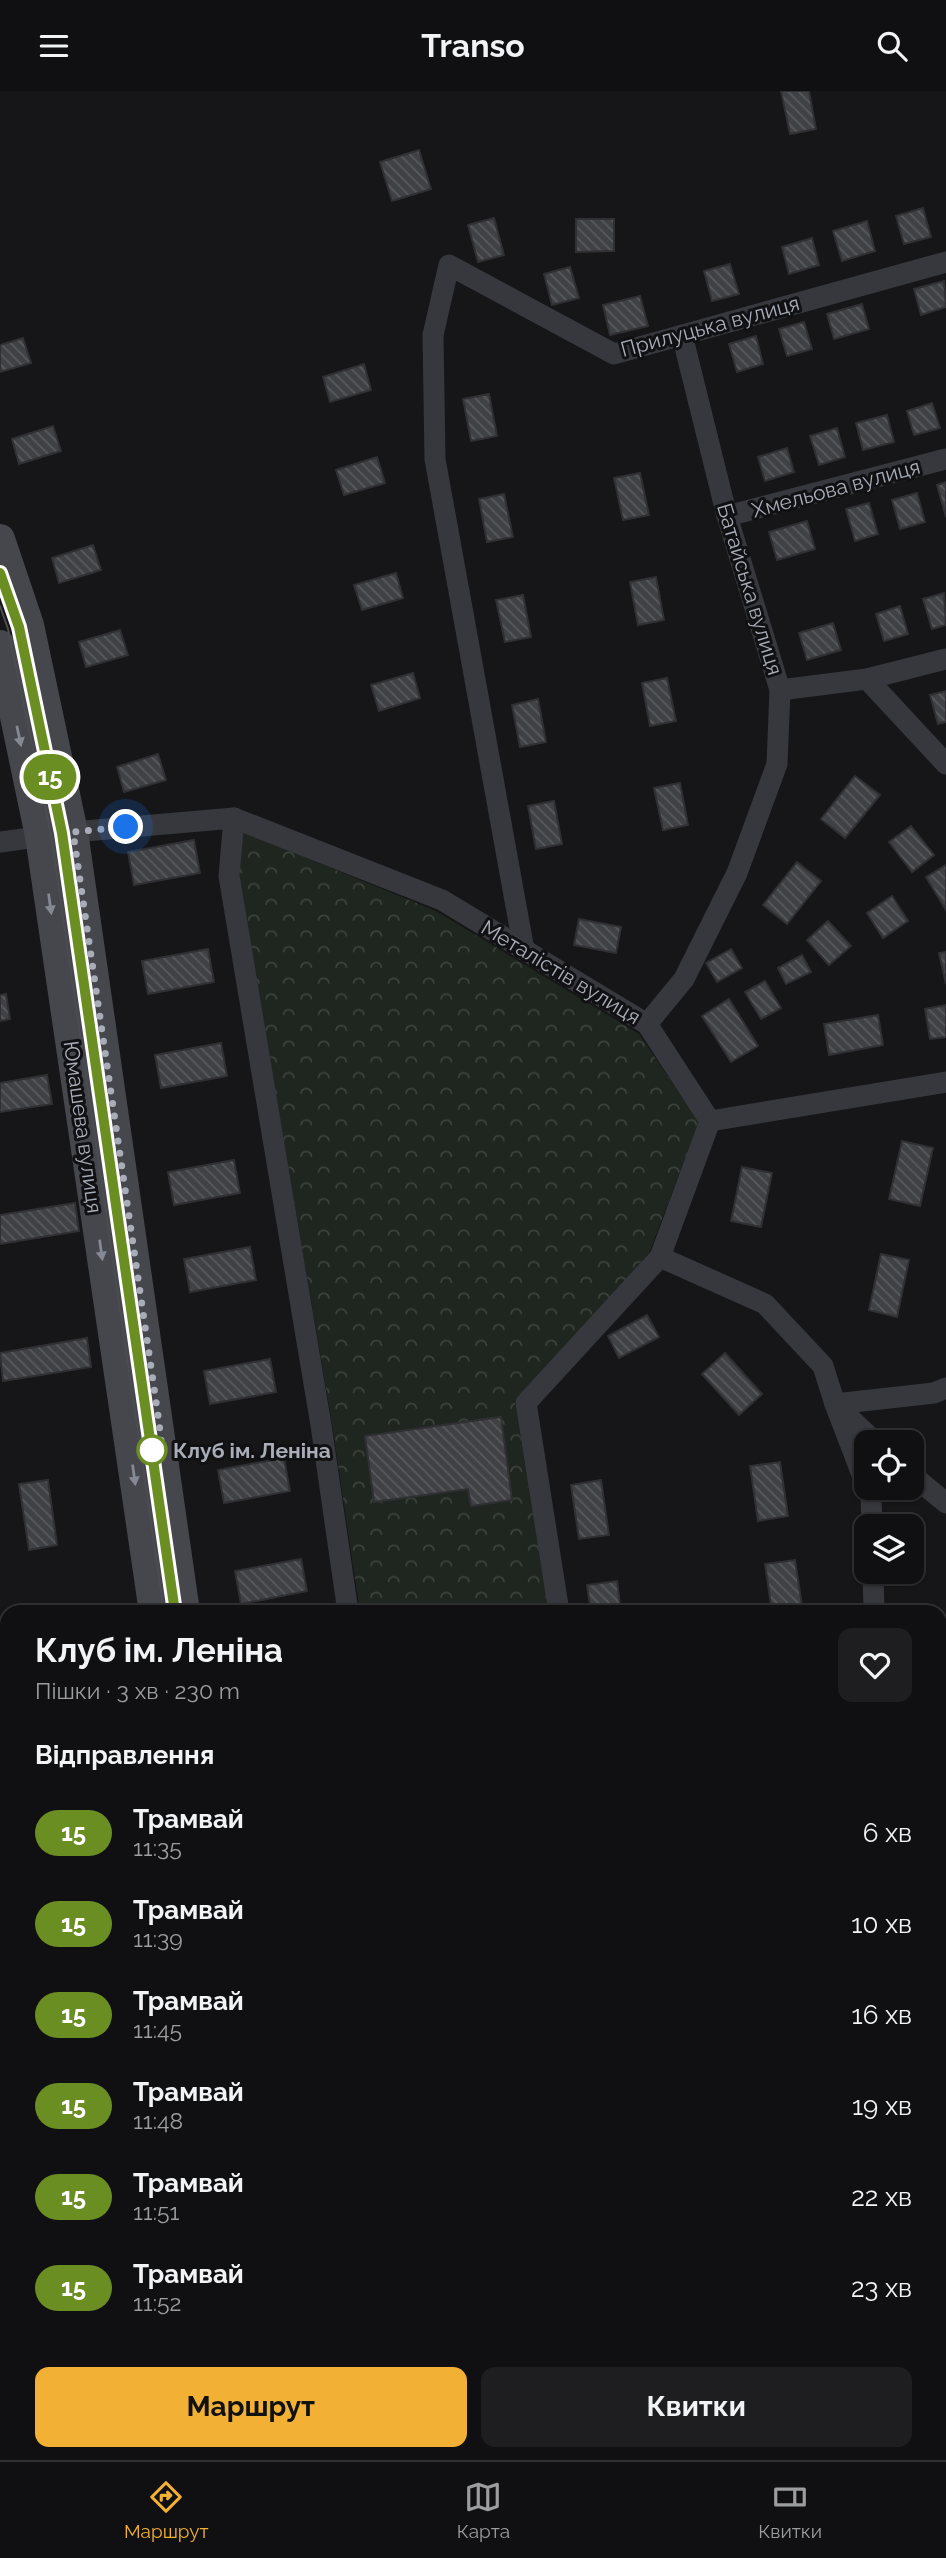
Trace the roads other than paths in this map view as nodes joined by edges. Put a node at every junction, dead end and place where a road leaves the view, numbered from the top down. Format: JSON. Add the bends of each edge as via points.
{"nodes":[{"id":1,"x":946,"y":262,"type":"edge"},
{"id":2,"x":682,"y":335,"type":"junction"},
{"id":3,"x":946,"y":459,"type":"edge"},
{"id":4,"x":727,"y":516,"type":"junction"},
{"id":5,"x":0,"y":539,"type":"edge"},
{"id":6,"x":0,"y":645,"type":"edge"},
{"id":7,"x":946,"y":659,"type":"edge"},
{"id":8,"x":867,"y":679,"type":"junction"},
{"id":9,"x":780,"y":690,"type":"junction"},
{"id":10,"x":946,"y":764,"type":"edge"},
{"id":11,"x":234,"y":818,"type":"junction"},
{"id":12,"x":73,"y":832,"type":"junction"},
{"id":13,"x":40,"y":836,"type":"junction"},
{"id":14,"x":0,"y":842,"type":"edge"},
{"id":15,"x":524,"y":950,"type":"junction"},
{"id":16,"x":647,"y":1024,"type":"junction"},
{"id":17,"x":946,"y":1082,"type":"edge"},
{"id":18,"x":710,"y":1121,"type":"junction"},
{"id":19,"x":660,"y":1257,"type":"junction"},
{"id":20,"x":946,"y":1388,"type":"edge"},
{"id":21,"x":835,"y":1404,"type":"junction"},
{"id":22,"x":862,"y":1430,"type":"edge"},
{"id":23,"x":854,"y":1453,"type":"edge"},
{"id":24,"x":924,"y":1485,"type":"edge"},
{"id":25,"x":946,"y":1503,"type":"edge"},
{"id":26,"x":873,"y":1584,"type":"edge"},
{"id":27,"x":152,"y":1605,"type":"edge"},
{"id":28,"x":184,"y":1605,"type":"edge"},
{"id":29,"x":347,"y":1605,"type":"edge"},
{"id":30,"x":558,"y":1605,"type":"edge"},
{"id":31,"x":874,"y":1605,"type":"edge"}],
"edges":[{"from":1,"to":2,"type":"street","name":"Прилуцька вулиця"},
{"from":2,"to":4,"type":"street","name":"Батайська вулиця"},
{"from":2,"to":15,"type":"street","name":"Прилуцька вулиця","via":[[614,354],[450,265],[433,335],[435,459]]},
{"from":3,"to":4,"type":"street","name":"Хмельова вулиця"},
{"from":4,"to":9,"type":"street","name":"Батайська вулиця"},
{"from":5,"to":12,"type":"main road","name":"Юмашева вулиця","via":[[29,625]]},
{"from":6,"to":13,"type":"main road","name":"Юмашева вулиця","one_way":true},
{"from":7,"to":8,"type":"street"},
{"from":8,"to":9,"type":"street"},
{"from":8,"to":10,"type":"street"},
{"from":9,"to":16,"type":"street","name":"Батайська вулиця","via":[[777,764],[737,873],[684,979]]},
{"from":11,"to":12,"type":"street"},
{"from":11,"to":15,"type":"street","name":"Металістів вулиця","via":[[442,900]]},
{"from":11,"to":29,"type":"street","via":[[229,876]]},
{"from":12,"to":13,"type":"street"},
{"from":12,"to":28,"type":"main road","name":"Юмашева вулиця"},
{"from":13,"to":14,"type":"street"},
{"from":13,"to":27,"type":"main road","name":"Юмашева вулиця","one_way":true},
{"from":15,"to":16,"type":"street","name":"Металістів вулиця"},
{"from":16,"to":18,"type":"street","name":"Металістів вулиця"},
{"from":17,"to":18,"type":"street"},
{"from":18,"to":19,"type":"street"},
{"from":19,"to":21,"type":"street","via":[[765,1304],[823,1366]]},
{"from":19,"to":30,"type":"street","via":[[526,1403]]},
{"from":20,"to":21,"type":"street"},
{"from":21,"to":22,"type":"street"},
{"from":21,"to":23,"type":"street"},
{"from":24,"to":25,"type":"street"},
{"from":26,"to":31,"type":"street"}]}
